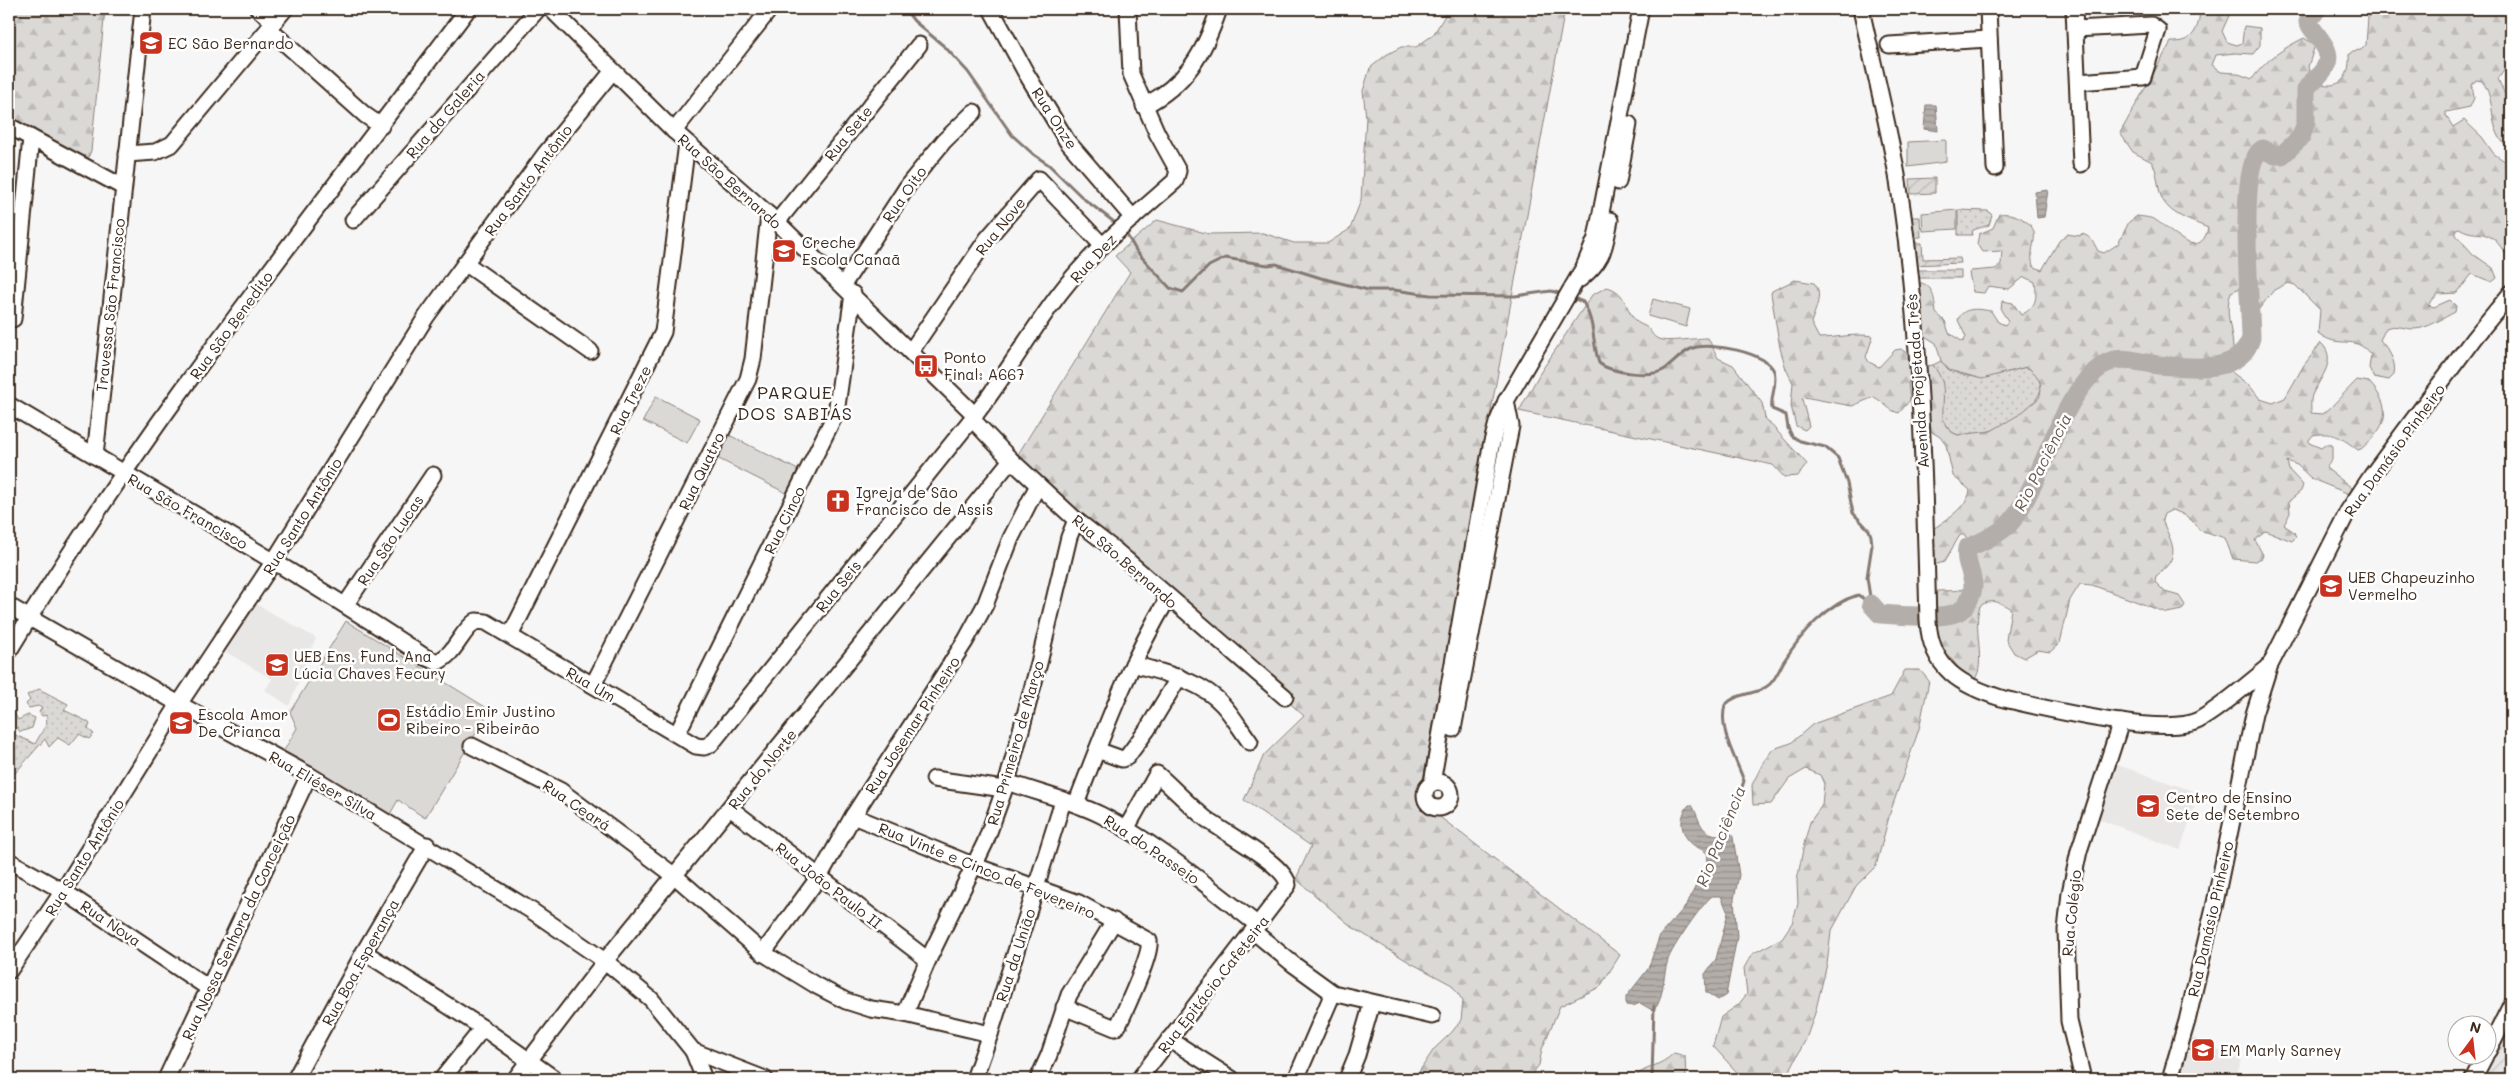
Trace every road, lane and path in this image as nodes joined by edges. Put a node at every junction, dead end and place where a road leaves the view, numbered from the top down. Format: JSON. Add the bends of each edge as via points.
{"nodes":[{"id":1,"x":143,"y":9,"type":"edge"},
{"id":2,"x":258,"y":9,"type":"edge"},
{"id":3,"x":284,"y":9,"type":"edge"},
{"id":4,"x":468,"y":9,"type":"edge"},
{"id":5,"x":538,"y":9,"type":"edge"},
{"id":6,"x":551,"y":9,"type":"edge"},
{"id":7,"x":770,"y":9,"type":"edge"},
{"id":8,"x":991,"y":9,"type":"edge"},
{"id":9,"x":1128,"y":9,"type":"edge"},
{"id":10,"x":1219,"y":9,"type":"edge"},
{"id":11,"x":1861,"y":9,"type":"edge"},
{"id":12,"x":1988,"y":9,"type":"edge"},
{"id":13,"x":2074,"y":9,"type":"edge"},
{"id":14,"x":1645,"y":12,"type":"edge"},
{"id":15,"x":271,"y":25,"type":"junction"},
{"id":16,"x":2075,"y":29,"type":"junction"},
{"id":17,"x":1989,"y":39,"type":"junction"},
{"id":18,"x":919,"y":45,"type":"dead end"},
{"id":19,"x":1889,"y":45,"type":"dead end"},
{"id":20,"x":612,"y":72,"type":"junction"},
{"id":21,"x":2078,"y":82,"type":"junction"},
{"id":22,"x":1144,"y":106,"type":"junction"},
{"id":23,"x":974,"y":112,"type":"dead end"},
{"id":24,"x":9,"y":126,"type":"edge"},
{"id":25,"x":380,"y":126,"type":"junction"},
{"id":26,"x":674,"y":131,"type":"junction"},
{"id":27,"x":31,"y":138,"type":"junction"},
{"id":28,"x":687,"y":143,"type":"junction"},
{"id":29,"x":127,"y":154,"type":"junction"},
{"id":30,"x":2081,"y":164,"type":"dead end"},
{"id":31,"x":1995,"y":168,"type":"dead end"},
{"id":32,"x":123,"y":187,"type":"junction"},
{"id":33,"x":773,"y":219,"type":"junction"},
{"id":34,"x":353,"y":220,"type":"dead end"},
{"id":35,"x":1129,"y":221,"type":"junction"},
{"id":36,"x":1108,"y":240,"type":"junction"},
{"id":37,"x":465,"y":263,"type":"junction"},
{"id":38,"x":848,"y":290,"type":"junction"},
{"id":39,"x":2511,"y":293,"type":"edge"},
{"id":40,"x":13,"y":319,"type":"dead end"},
{"id":41,"x":590,"y":351,"type":"dead end"},
{"id":42,"x":911,"y":351,"type":"junction"},
{"id":43,"x":9,"y":405,"type":"edge"},
{"id":44,"x":974,"y":417,"type":"junction"},
{"id":45,"x":94,"y":456,"type":"junction"},
{"id":46,"x":1010,"y":460,"type":"junction"},
{"id":47,"x":123,"y":474,"type":"junction"},
{"id":48,"x":433,"y":475,"type":"dead end"},
{"id":49,"x":1038,"y":485,"type":"junction"},
{"id":50,"x":1076,"y":520,"type":"junction"},
{"id":51,"x":274,"y":561,"type":"junction"},
{"id":52,"x":1168,"y":598,"type":"junction"},
{"id":53,"x":346,"y":604,"type":"junction"},
{"id":54,"x":9,"y":606,"type":"edge"},
{"id":55,"x":30,"y":617,"type":"junction"},
{"id":56,"x":486,"y":622,"type":"joint"},
{"id":57,"x":510,"y":636,"type":"junction"},
{"id":58,"x":9,"y":651,"type":"edge"},
{"id":59,"x":1133,"y":664,"type":"junction"},
{"id":60,"x":2269,"y":667,"type":"junction"},
{"id":61,"x":1179,"y":677,"type":"junction"},
{"id":62,"x":594,"y":685,"type":"junction"},
{"id":63,"x":1285,"y":696,"type":"dead end"},
{"id":64,"x":179,"y":704,"type":"junction"},
{"id":65,"x":2121,"y":722,"type":"junction"},
{"id":66,"x":677,"y":734,"type":"junction"},
{"id":67,"x":1250,"y":742,"type":"dead end"},
{"id":68,"x":472,"y":746,"type":"dead end"},
{"id":69,"x":696,"y":746,"type":"joint"},
{"id":70,"x":1097,"y":750,"type":"junction"},
{"id":71,"x":309,"y":775,"type":"junction"},
{"id":72,"x":934,"y":779,"type":"dead end"},
{"id":73,"x":1438,"y":783,"type":"dead end"},
{"id":74,"x":1005,"y":786,"type":"junction"},
{"id":75,"x":1070,"y":802,"type":"junction"},
{"id":76,"x":730,"y":808,"type":"junction"},
{"id":77,"x":853,"y":816,"type":"junction"},
{"id":78,"x":1126,"y":829,"type":"junction"},
{"id":79,"x":427,"y":845,"type":"junction"},
{"id":80,"x":9,"y":861,"type":"edge"},
{"id":81,"x":974,"y":866,"type":"junction"},
{"id":82,"x":675,"y":876,"type":"junction"},
{"id":83,"x":819,"y":877,"type":"junction"},
{"id":84,"x":1037,"y":887,"type":"junction"},
{"id":85,"x":63,"y":891,"type":"junction"},
{"id":86,"x":1114,"y":921,"type":"junction"},
{"id":87,"x":1256,"y":928,"type":"junction"},
{"id":88,"x":364,"y":952,"type":"junction"},
{"id":89,"x":763,"y":953,"type":"junction"},
{"id":90,"x":928,"y":960,"type":"junction"},
{"id":91,"x":605,"y":961,"type":"junction"},
{"id":92,"x":9,"y":971,"type":"edge"},
{"id":93,"x":210,"y":989,"type":"junction"},
{"id":94,"x":1333,"y":993,"type":"junction"},
{"id":95,"x":1372,"y":1003,"type":"junction"},
{"id":96,"x":2511,"y":1005,"type":"edge"},
{"id":97,"x":1064,"y":1007,"type":"junction"},
{"id":98,"x":905,"y":1014,"type":"junction"},
{"id":99,"x":1432,"y":1016,"type":"dead end"},
{"id":100,"x":482,"y":1028,"type":"junction"},
{"id":101,"x":2498,"y":1031,"type":"edge"},
{"id":102,"x":990,"y":1034,"type":"junction"},
{"id":103,"x":1169,"y":1039,"type":"junction"},
{"id":104,"x":693,"y":1051,"type":"junction"},
{"id":105,"x":529,"y":1061,"type":"junction"},
{"id":106,"x":2480,"y":1066,"type":"edge"},
{"id":107,"x":166,"y":1079,"type":"edge"},
{"id":108,"x":295,"y":1079,"type":"edge"},
{"id":109,"x":442,"y":1079,"type":"edge"},
{"id":110,"x":515,"y":1079,"type":"edge"},
{"id":111,"x":555,"y":1079,"type":"edge"},
{"id":112,"x":704,"y":1079,"type":"edge"},
{"id":113,"x":764,"y":1079,"type":"edge"},
{"id":114,"x":974,"y":1079,"type":"edge"},
{"id":115,"x":1038,"y":1079,"type":"edge"},
{"id":116,"x":1139,"y":1079,"type":"edge"},
{"id":117,"x":1231,"y":1079,"type":"edge"},
{"id":118,"x":1296,"y":1079,"type":"edge"},
{"id":119,"x":1347,"y":1079,"type":"edge"},
{"id":120,"x":2083,"y":1079,"type":"edge"},
{"id":121,"x":2170,"y":1079,"type":"edge"},
{"id":122,"x":2473,"y":1079,"type":"edge"}],
"edges":[{"from":1,"to":29,"type":"street","name":"Travessa São Francisco"},
{"from":2,"to":15,"type":"street"},
{"from":3,"to":15,"type":"street"},
{"from":4,"to":25,"type":"street","name":"Rua São Benedito"},
{"from":5,"to":34,"type":"street","name":"Rua da Galeria"},
{"from":6,"to":20,"type":"street","name":"Rua São Bernardo"},
{"from":7,"to":26,"type":"street"},
{"from":8,"to":35,"type":"street","name":"Rua Onze","via":[[1067,141]]},
{"from":9,"to":22,"type":"street","name":"Rua Dez","via":[[1132,74]]},
{"from":10,"to":22,"type":"street","via":[[1202,49],[1183,79]]},
{"from":11,"to":65,"type":"street","name":"Avenida Projetada Três","via":[[1890,138],[1902,210],[1919,370],[1927,605],[1929,638],[1935,655],[1956,677],[1987,694]]},
{"from":12,"to":17,"type":"street"},
{"from":13,"to":16,"type":"street"},
{"from":14,"to":73,"type":"street","via":[[1623,130],[1596,238],[1574,285],[1506,401],[1497,423]]},
{"from":15,"to":25,"type":"street"},
{"from":15,"to":29,"type":"street","via":[[172,144],[155,152]]},
{"from":16,"to":21,"type":"street"},
{"from":16,"to":21,"type":"street","via":[[2151,25],[2158,30],[2143,77]]},
{"from":17,"to":19,"type":"street"},
{"from":17,"to":31,"type":"street"},
{"from":18,"to":33,"type":"street","name":"Rua Sete"},
{"from":20,"to":26,"type":"street","name":"Rua São Bernardo"},
{"from":20,"to":37,"type":"street","name":"Rua Santo Antônio","via":[[545,154]]},
{"from":21,"to":30,"type":"street"},
{"from":22,"to":35,"type":"street","name":"Rua Dez","via":[[1178,171],[1175,181]]},
{"from":23,"to":38,"type":"street","name":"Rua Oito","via":[[944,141],[909,184]]},
{"from":24,"to":27,"type":"street"},
{"from":25,"to":47,"type":"street","name":"Rua São Benedito"},
{"from":26,"to":28,"type":"street","name":"Rua São Bernardo"},
{"from":27,"to":32,"type":"street"},
{"from":27,"to":40,"type":"street"},
{"from":28,"to":33,"type":"street","name":"Rua São Bernardo"},
{"from":28,"to":57,"type":"street","name":"Rua Treze","via":[[664,332]]},
{"from":29,"to":32,"type":"street","name":"Travessa São Francisco"},
{"from":32,"to":45,"type":"street","name":"Travessa São Francisco"},
{"from":33,"to":38,"type":"street","name":"Rua São Bernardo"},
{"from":33,"to":62,"type":"street","name":"Rua Quatro","via":[[748,379]]},
{"from":35,"to":36,"type":"street","name":"Rua Dez"},
{"from":36,"to":42,"type":"street","name":"Rua Nove","via":[[1039,179],[987,238]]},
{"from":36,"to":44,"type":"street","name":"Rua Dez","via":[[1060,293],[1003,380]]},
{"from":37,"to":41,"type":"street"},
{"from":37,"to":51,"type":"street","name":"Rua Santo Antônio","via":[[426,318]]},
{"from":38,"to":42,"type":"street","name":"Rua São Bernardo"},
{"from":38,"to":66,"type":"street","name":"Rua Cinco","via":[[836,413]]},
{"from":39,"to":60,"type":"street","name":"Rua Damásio Pinheiro","via":[[2359,493]]},
{"from":42,"to":44,"type":"street","name":"Rua São Bernardo"},
{"from":43,"to":45,"type":"street","name":"Rua São Francisco"},
{"from":44,"to":46,"type":"street","name":"Rua São Bernardo"},
{"from":44,"to":69,"type":"street","name":"Rua Seis","via":[[711,744]]},
{"from":45,"to":47,"type":"street","name":"Rua São Francisco"},
{"from":46,"to":49,"type":"street","name":"Rua São Bernardo"},
{"from":46,"to":76,"type":"street","name":"Rua do Norte"},
{"from":47,"to":51,"type":"street","name":"Rua São Francisco"},
{"from":47,"to":55,"type":"street","name":"Rua São Benedito"},
{"from":48,"to":53,"type":"street","name":"Rua São Lucas"},
{"from":49,"to":50,"type":"street","name":"Rua São Bernardo"},
{"from":49,"to":77,"type":"street","name":"Rua Josemar Pinheiro","via":[[1011,538],[974,626]]},
{"from":50,"to":52,"type":"street","name":"Rua São Bernardo"},
{"from":50,"to":74,"type":"street","name":"Rua Primeiro de Março","via":[[1066,546]]},
{"from":51,"to":53,"type":"street","name":"Rua São Francisco"},
{"from":51,"to":64,"type":"street","name":"Rua Santo Antônio"},
{"from":52,"to":59,"type":"street","name":"Rua da União"},
{"from":52,"to":63,"type":"street","name":"Rua São Bernardo"},
{"from":53,"to":56,"type":"street","name":"Rua São Francisco","via":[[437,662],[452,651],[470,625],[476,621]]},
{"from":54,"to":55,"type":"street","name":"Rua Eliéser Silva"},
{"from":55,"to":58,"type":"street","name":"Rua São Benedito"},
{"from":55,"to":64,"type":"street","name":"Rua Eliéser Silva"},
{"from":56,"to":57,"type":"street","name":"Rua Um"},
{"from":57,"to":62,"type":"street","name":"Rua Um"},
{"from":59,"to":61,"type":"street"},
{"from":59,"to":70,"type":"street","name":"Rua da União"},
{"from":60,"to":65,"type":"street","via":[[2190,723],[2174,726]]},
{"from":60,"to":121,"type":"street","name":"Rua Damásio Pinheiro","via":[[2254,714],[2188,1021]]},
{"from":61,"to":67,"type":"street","via":[[1222,703]]},
{"from":61,"to":70,"type":"street","via":[[1127,758]]},
{"from":62,"to":66,"type":"street","name":"Rua Um"},
{"from":64,"to":71,"type":"street","name":"Rua Eliéser Silva"},
{"from":64,"to":85,"type":"street","name":"Rua Santo Antônio"},
{"from":65,"to":120,"type":"street","name":"Rua Colégio","via":[[2079,851],[2066,930],[2069,1021]]},
{"from":66,"to":69,"type":"street","name":"Rua Um"},
{"from":68,"to":82,"type":"street","name":"Rua Ceará","via":[[561,791]]},
{"from":70,"to":75,"type":"street","name":"Rua da União"},
{"from":71,"to":79,"type":"street","name":"Rua Eliéser Silva"},
{"from":71,"to":93,"type":"street","name":"Rua Nossa Senhora da Conceição"},
{"from":72,"to":74,"type":"street","name":"Rua do Passeio"},
{"from":74,"to":75,"type":"street","name":"Rua do Passeio"},
{"from":74,"to":81,"type":"street","name":"Rua Primeiro de Março"},
{"from":75,"to":78,"type":"street","name":"Rua do Passeio"},
{"from":75,"to":84,"type":"street","name":"Rua da União"},
{"from":76,"to":82,"type":"street","name":"Rua do Norte"},
{"from":76,"to":83,"type":"street","name":"Rua João Paulo II"},
{"from":77,"to":81,"type":"street","name":"Rua Vinte e Cinco de Fevereiro"},
{"from":77,"to":83,"type":"street","name":"Rua Josemar Pinheiro"},
{"from":78,"to":87,"type":"street","name":"Rua do Passeio"},
{"from":78,"to":87,"type":"street","name":"Rua Epitácio Cafeteira","via":[[1157,774],[1205,818],[1254,850],[1288,881],[1286,889]]},
{"from":79,"to":88,"type":"street","name":"Rua Boa Esperança"},
{"from":79,"to":91,"type":"street","name":"Rua Eliéser Silva","via":[[539,915]]},
{"from":80,"to":85,"type":"street","name":"Rua Nova"},
{"from":81,"to":84,"type":"street","name":"Rua Vinte e Cinco de Fevereiro"},
{"from":81,"to":90,"type":"street","name":"Rua Primeiro de Março"},
{"from":82,"to":89,"type":"street","name":"Rua Ceará"},
{"from":82,"to":91,"type":"street","name":"Rua do Norte"},
{"from":83,"to":89,"type":"street","name":"Rua Josemar Pinheiro"},
{"from":83,"to":90,"type":"street","name":"Rua João Paulo II"},
{"from":84,"to":86,"type":"street","name":"Rua Vinte e Cinco de Fevereiro"},
{"from":84,"to":102,"type":"street","name":"Rua da União"},
{"from":85,"to":92,"type":"street","name":"Rua Santo Antônio"},
{"from":85,"to":93,"type":"street","name":"Rua Nova"},
{"from":86,"to":97,"type":"street"},
{"from":86,"to":97,"type":"street","name":"Rua Vinte e Cinco de Fevereiro","via":[[1147,939],[1150,945],[1119,1024],[1115,1028]]},
{"from":87,"to":94,"type":"street","name":"Rua do Passeio","via":[[1293,964]]},
{"from":87,"to":103,"type":"street","name":"Rua Epitácio Cafeteira"},
{"from":88,"to":100,"type":"street"},
{"from":88,"to":108,"type":"street","name":"Rua Boa Esperança"},
{"from":89,"to":98,"type":"street","name":"Rua Ceará","via":[[846,1001]]},
{"from":90,"to":98,"type":"street","name":"Rua Primeiro de Março"},
{"from":91,"to":104,"type":"street","name":"Rua Eliéser Silva","via":[[651,999]]},
{"from":91,"to":105,"type":"street","name":"Rua do Norte"},
{"from":93,"to":107,"type":"street","name":"Rua Nossa Senhora da Conceição"},
{"from":94,"to":95,"type":"street","name":"Rua do Passeio"},
{"from":94,"to":118,"type":"street"},
{"from":95,"to":99,"type":"street","name":"Rua do Passeio"},
{"from":95,"to":119,"type":"street"},
{"from":96,"to":101,"type":"street"},
{"from":97,"to":115,"type":"street"},
{"from":98,"to":102,"type":"street","name":"Rua Ceará"},
{"from":100,"to":105,"type":"street"},
{"from":100,"to":109,"type":"street"},
{"from":102,"to":114,"type":"street","name":"Rua da União"},
{"from":103,"to":116,"type":"street","name":"Rua Epitácio Cafeteira"},
{"from":103,"to":117,"type":"street"},
{"from":104,"to":112,"type":"street"},
{"from":104,"to":113,"type":"street"},
{"from":105,"to":110,"type":"street","name":"Rua do Norte"},
{"from":105,"to":111,"type":"street"},
{"from":106,"to":122,"type":"street"}]}
